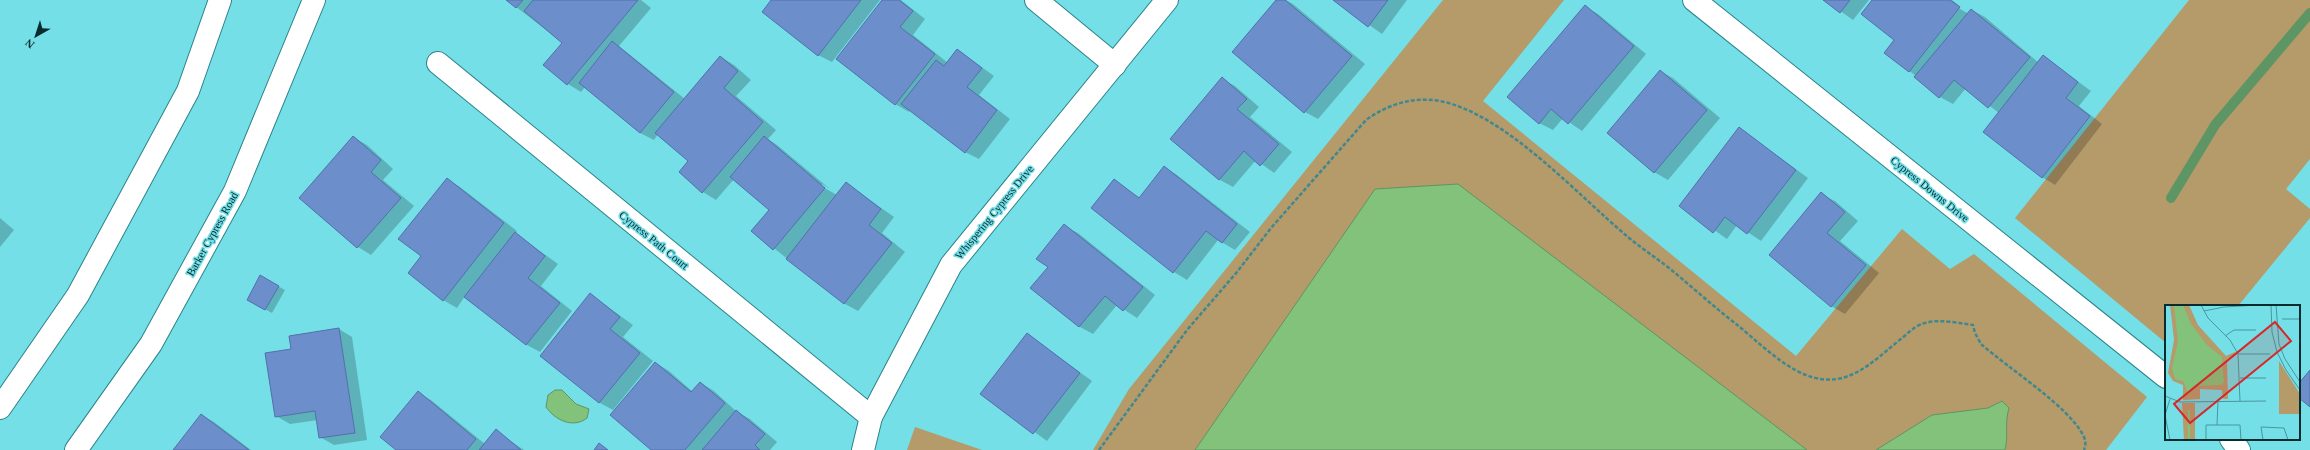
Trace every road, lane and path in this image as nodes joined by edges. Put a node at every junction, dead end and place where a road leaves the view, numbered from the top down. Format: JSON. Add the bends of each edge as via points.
{"nodes":[{"id":1,"x":220,"y":0,"type":"edge"},
{"id":2,"x":314,"y":0,"type":"edge"},
{"id":3,"x":1036,"y":0,"type":"edge"},
{"id":4,"x":1168,"y":0,"type":"edge"},
{"id":5,"x":1694,"y":0,"type":"edge"},
{"id":6,"x":438,"y":63,"type":"dead end"},
{"id":7,"x":1115,"y":64,"type":"junction"},
{"id":8,"x":2165,"y":376,"type":"edge"},
{"id":9,"x":0,"y":408,"type":"edge"},
{"id":10,"x":871,"y":417,"type":"junction"},
{"id":11,"x":2232,"y":440,"type":"edge"},
{"id":12,"x":76,"y":450,"type":"edge"},
{"id":13,"x":863,"y":450,"type":"edge"},
{"id":14,"x":1099,"y":450,"type":"edge"},
{"id":15,"x":2084,"y":450,"type":"edge"},
{"id":16,"x":2239,"y":450,"type":"edge"}],
"edges":[{"from":1,"to":9,"type":"street","via":[[188,91],[78,295]]},
{"from":2,"to":12,"type":"street","name":"Barker Cypress Road","via":[[235,191],[151,344]]},
{"from":3,"to":7,"type":"street"},
{"from":4,"to":7,"type":"street","name":"Whispering Cypress Drive"},
{"from":5,"to":8,"type":"street","name":"Cypress Downs Drive"},
{"from":6,"to":10,"type":"street","name":"Cypress Path Court"},
{"from":7,"to":10,"type":"street","name":"Whispering Cypress Drive","via":[[951,265]]},
{"from":10,"to":13,"type":"street","name":"Whispering Cypress Drive"},
{"from":11,"to":16,"type":"street"},
{"from":14,"to":15,"type":"path","via":[[1187,330],[1271,228],[1366,120],[1383,108],[1423,99],[1450,103],[1477,115],[1525,148],[1629,238],[1805,375],[1830,380],[1846,379],[1861,371],[1921,324],[1939,321],[1973,325],[1982,344],[2069,416],[2083,435],[2086,443]]}]}
